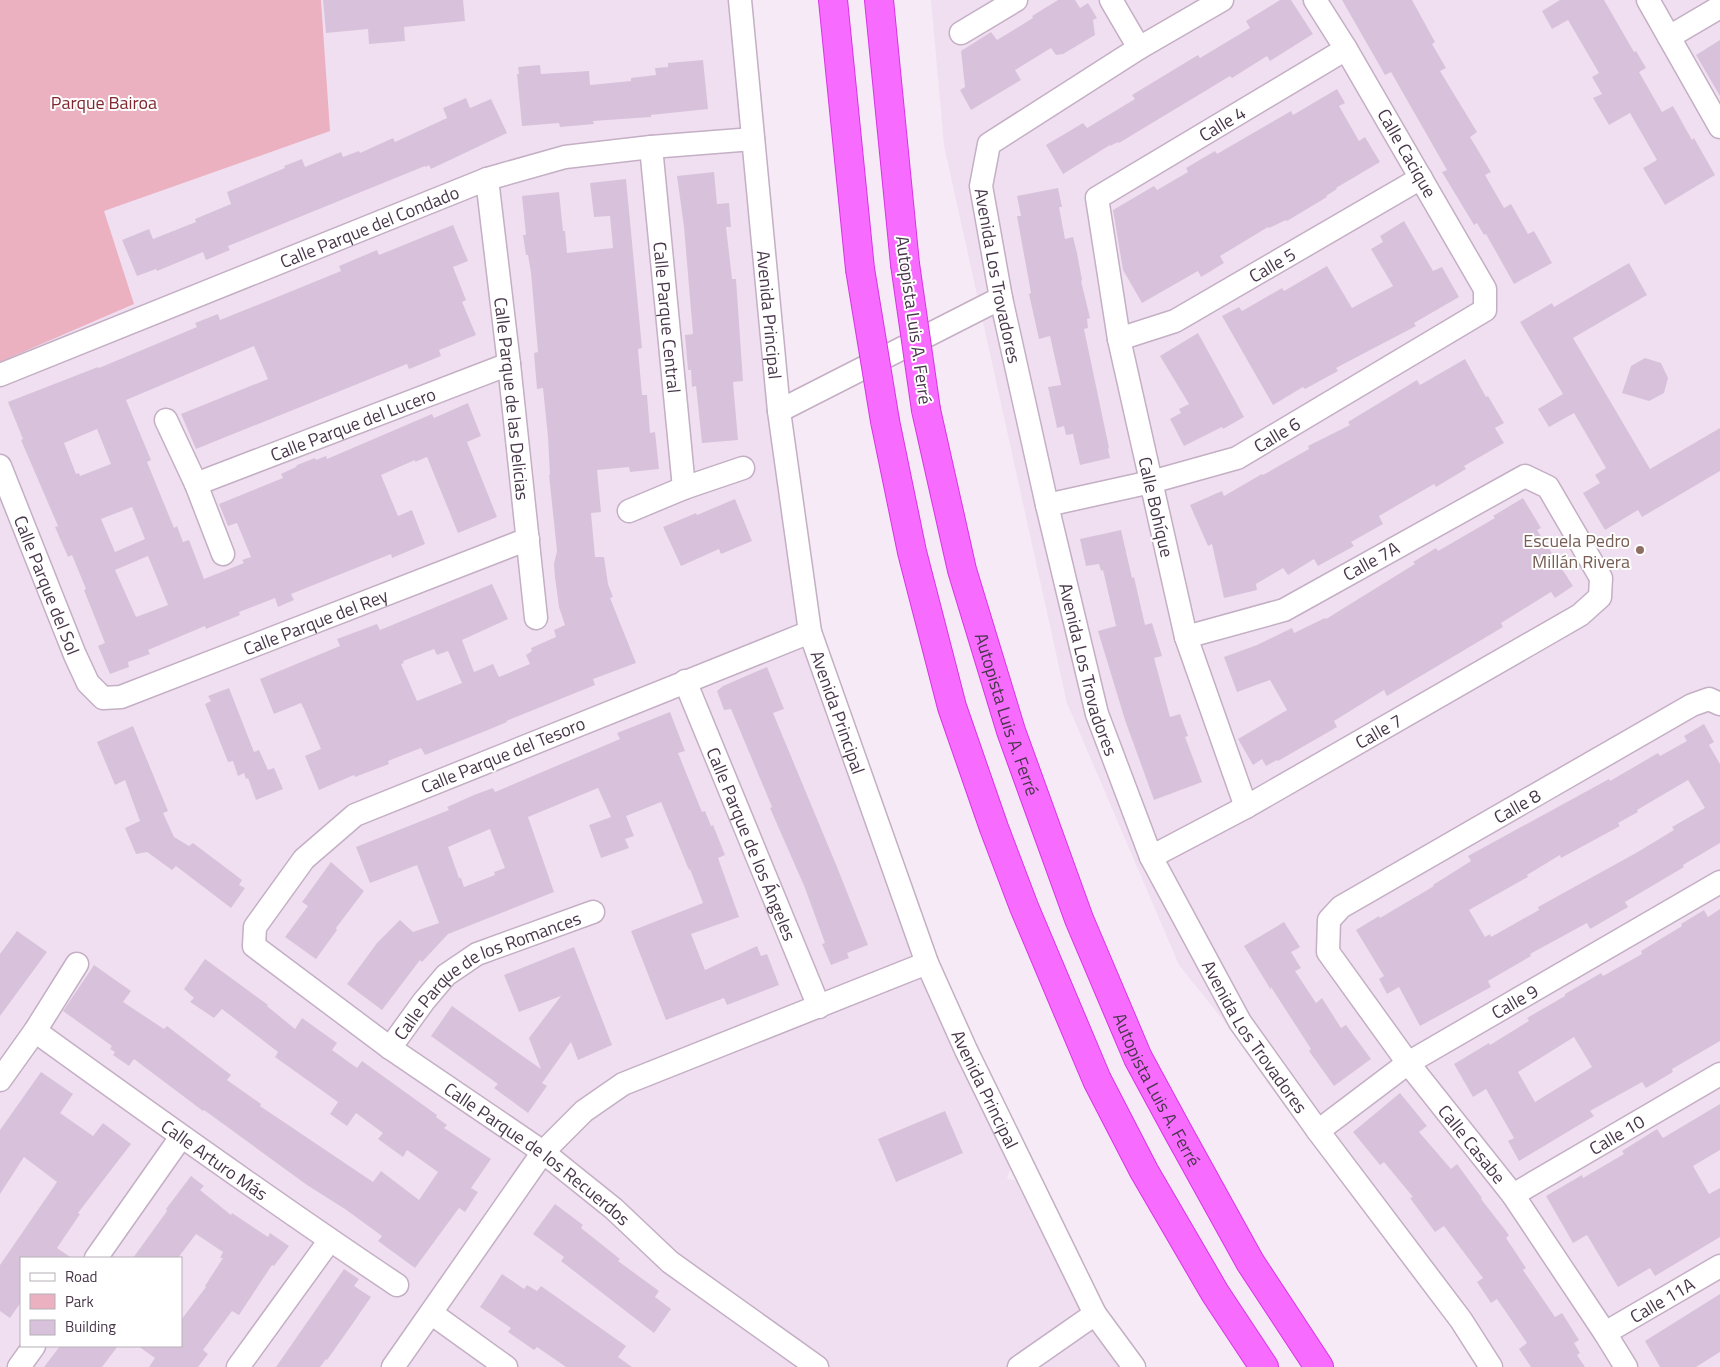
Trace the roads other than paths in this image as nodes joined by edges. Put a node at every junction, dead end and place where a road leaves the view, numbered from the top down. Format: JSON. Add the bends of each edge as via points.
{"nodes":[{"id":1,"x":740,"y":0,"type":"edge"},
{"id":2,"x":834,"y":0,"type":"edge"},
{"id":3,"x":879,"y":0,"type":"edge"},
{"id":4,"x":1016,"y":0,"type":"edge"},
{"id":5,"x":1111,"y":0,"type":"edge"},
{"id":6,"x":1222,"y":0,"type":"edge"},
{"id":7,"x":1315,"y":0,"type":"edge"},
{"id":8,"x":1648,"y":0,"type":"edge"},
{"id":9,"x":1720,"y":7,"type":"edge"},
{"id":10,"x":961,"y":33,"type":"dead end"},
{"id":11,"x":1669,"y":37,"type":"junction"},
{"id":12,"x":1139,"y":48,"type":"junction"},
{"id":13,"x":1346,"y":49,"type":"junction"},
{"id":14,"x":1720,"y":127,"type":"edge"},
{"id":15,"x":753,"y":139,"type":"junction"},
{"id":16,"x":651,"y":147,"type":"junction"},
{"id":17,"x":1421,"y":178,"type":"junction"},
{"id":18,"x":487,"y":179,"type":"junction"},
{"id":19,"x":1097,"y":198,"type":"joint"},
{"id":20,"x":1001,"y":298,"type":"junction"},
{"id":21,"x":1486,"y":310,"type":"joint"},
{"id":22,"x":1119,"y":339,"type":"junction"},
{"id":23,"x":509,"y":364,"type":"junction"},
{"id":24,"x":0,"y":375,"type":"edge"},
{"id":25,"x":779,"y":411,"type":"junction"},
{"id":26,"x":166,"y":420,"type":"dead end"},
{"id":27,"x":0,"y":466,"type":"edge"},
{"id":28,"x":743,"y":468,"type":"dead end"},
{"id":29,"x":1151,"y":482,"type":"junction"},
{"id":30,"x":196,"y":484,"type":"junction"},
{"id":31,"x":1548,"y":487,"type":"joint"},
{"id":32,"x":684,"y":488,"type":"junction"},
{"id":33,"x":1047,"y":506,"type":"junction"},
{"id":34,"x":629,"y":511,"type":"dead end"},
{"id":35,"x":528,"y":538,"type":"junction"},
{"id":36,"x":223,"y":554,"type":"dead end"},
{"id":37,"x":536,"y":618,"type":"dead end"},
{"id":38,"x":810,"y":632,"type":"junction"},
{"id":39,"x":1186,"y":637,"type":"junction"},
{"id":40,"x":685,"y":681,"type":"junction"},
{"id":41,"x":103,"y":698,"type":"joint"},
{"id":42,"x":1714,"y":702,"type":"edge"},
{"id":43,"x":1246,"y":807,"type":"junction"},
{"id":44,"x":1151,"y":857,"type":"junction"},
{"id":45,"x":1720,"y":882,"type":"edge"},
{"id":46,"x":593,"y":912,"type":"dead end"},
{"id":47,"x":1330,"y":920,"type":"joint"},
{"id":48,"x":254,"y":946,"type":"joint"},
{"id":49,"x":928,"y":963,"type":"junction"},
{"id":50,"x":77,"y":964,"type":"dead end"},
{"id":51,"x":819,"y":1007,"type":"junction"},
{"id":52,"x":34,"y":1031,"type":"junction"},
{"id":53,"x":390,"y":1048,"type":"junction"},
{"id":54,"x":1408,"y":1064,"type":"junction"},
{"id":55,"x":1720,"y":1074,"type":"edge"},
{"id":56,"x":0,"y":1080,"type":"edge"},
{"id":57,"x":1318,"y":1131,"type":"junction"},
{"id":58,"x":181,"y":1137,"type":"junction"},
{"id":59,"x":543,"y":1152,"type":"junction"},
{"id":60,"x":1513,"y":1195,"type":"junction"},
{"id":61,"x":330,"y":1240,"type":"junction"},
{"id":62,"x":97,"y":1257,"type":"edge"},
{"id":63,"x":1720,"y":1266,"type":"edge"},
{"id":64,"x":397,"y":1285,"type":"dead end"},
{"id":65,"x":432,"y":1314,"type":"junction"},
{"id":66,"x":1095,"y":1314,"type":"junction"},
{"id":67,"x":1605,"y":1333,"type":"junction"},
{"id":68,"x":33,"y":1347,"type":"edge"},
{"id":69,"x":19,"y":1367,"type":"edge"},
{"id":70,"x":238,"y":1367,"type":"edge"},
{"id":71,"x":393,"y":1367,"type":"edge"},
{"id":72,"x":506,"y":1367,"type":"edge"},
{"id":73,"x":817,"y":1367,"type":"edge"},
{"id":74,"x":1019,"y":1367,"type":"edge"},
{"id":75,"x":1134,"y":1367,"type":"edge"},
{"id":76,"x":1264,"y":1367,"type":"edge"},
{"id":77,"x":1319,"y":1367,"type":"edge"},
{"id":78,"x":1491,"y":1367,"type":"edge"},
{"id":79,"x":1626,"y":1367,"type":"edge"}],
"edges":[{"from":1,"to":15,"type":"street","name":"Avenida Principal"},
{"from":2,"to":76,"type":"highway","bridge":true,"via":[[860,269],[885,420],[912,552],[952,707],[1024,907],[1097,1080],[1144,1171],[1215,1293]]},
{"from":3,"to":77,"type":"highway","name":"Autopista Luis A. Ferré","bridge":true,"via":[[905,264],[926,410],[962,570],[1010,732],[1079,920],[1138,1058],[1250,1262]]},
{"from":4,"to":10,"type":"street"},
{"from":5,"to":12,"type":"street"},
{"from":6,"to":12,"type":"street","name":"Avenida Los Trovadores"},
{"from":7,"to":13,"type":"street","name":"Calle Cacique"},
{"from":8,"to":11,"type":"street"},
{"from":9,"to":11,"type":"street"},
{"from":11,"to":14,"type":"street"},
{"from":12,"to":20,"type":"street","name":"Avenida Los Trovadores","via":[[989,144],[981,186]]},
{"from":13,"to":17,"type":"street","name":"Calle Cacique"},
{"from":13,"to":19,"type":"street","name":"Calle 4"},
{"from":15,"to":16,"type":"street","name":"Calle Parque del Condado"},
{"from":15,"to":25,"type":"street","name":"Avenida Principal"},
{"from":16,"to":18,"type":"street","name":"Calle Parque del Condado","via":[[565,157]]},
{"from":16,"to":32,"type":"street","name":"Calle Parque Central"},
{"from":17,"to":21,"type":"street","name":"Calle Cacique","via":[[1485,289]]},
{"from":17,"to":22,"type":"street","name":"Calle 5","via":[[1175,321]]},
{"from":18,"to":23,"type":"street","name":"Calle Parque de las Delicias"},
{"from":18,"to":24,"type":"street","name":"Calle Parque del Condado"},
{"from":19,"to":22,"type":"street","name":"Calle Bohíque"},
{"from":20,"to":25,"type":"street"},
{"from":20,"to":33,"type":"street","name":"Avenida Los Trovadores"},
{"from":21,"to":29,"type":"street","name":"Calle 6","via":[[1237,458]]},
{"from":22,"to":29,"type":"street","name":"Calle Bohíque"},
{"from":23,"to":30,"type":"street","name":"Calle Parque del Lucero"},
{"from":23,"to":35,"type":"street","name":"Calle Parque de las Delicias"},
{"from":25,"to":38,"type":"street","name":"Avenida Principal"},
{"from":26,"to":30,"type":"street"},
{"from":27,"to":41,"type":"street","name":"Calle Parque del Sol","via":[[75,656],[88,683]]},
{"from":28,"to":32,"type":"street"},
{"from":29,"to":33,"type":"street","name":"Calle 6"},
{"from":29,"to":39,"type":"street","name":"Calle Bohíque"},
{"from":30,"to":36,"type":"street"},
{"from":31,"to":39,"type":"street","name":"Calle 7A","via":[[1525,476],[1284,610]]},
{"from":31,"to":43,"type":"street","name":"Calle 7","via":[[1601,578],[1600,598],[1580,615]]},
{"from":32,"to":34,"type":"street"},
{"from":33,"to":44,"type":"street","name":"Avenida Los Trovadores","via":[[1097,714]]},
{"from":35,"to":37,"type":"street","name":"Calle Parque de las Delicias"},
{"from":35,"to":41,"type":"street","name":"Calle Parque del Rey","via":[[122,697]]},
{"from":38,"to":40,"type":"street","name":"Calle Parque del Tesoro"},
{"from":38,"to":49,"type":"street","name":"Avenida Principal"},
{"from":39,"to":43,"type":"street","name":"Calle Bohíque"},
{"from":40,"to":48,"type":"street","name":"Calle Parque del Tesoro","via":[[355,815],[304,858],[255,927]]},
{"from":40,"to":51,"type":"street","name":"Calle Parque de los Ángeles"},
{"from":42,"to":47,"type":"street","name":"Calle 8","via":[[1692,705],[1341,907]]},
{"from":43,"to":44,"type":"street","name":"Calle 7"},
{"from":44,"to":57,"type":"street","name":"Avenida Los Trovadores","via":[[1240,1022]]},
{"from":45,"to":54,"type":"street","name":"Calle 9"},
{"from":46,"to":53,"type":"street","name":"Calle Parque de los Romances","via":[[476,954],[446,975]]},
{"from":47,"to":54,"type":"street","name":"Calle Casabe","via":[[1328,952]]},
{"from":48,"to":53,"type":"street","name":"Calle Parque de los Recuerdos"},
{"from":49,"to":51,"type":"street"},
{"from":49,"to":66,"type":"street","name":"Avenida Principal","via":[[966,1050]]},
{"from":50,"to":52,"type":"street"},
{"from":51,"to":59,"type":"street","via":[[623,1084],[584,1111]]},
{"from":52,"to":56,"type":"street"},
{"from":52,"to":58,"type":"street","name":"Calle Arturo Más"},
{"from":53,"to":59,"type":"street","name":"Calle Parque de los Recuerdos"},
{"from":54,"to":57,"type":"street","name":"Calle 9"},
{"from":54,"to":60,"type":"street","name":"Calle Casabe"},
{"from":55,"to":60,"type":"street","name":"Calle 10"},
{"from":57,"to":78,"type":"street","name":"Avenida Los Trovadores","via":[[1461,1320]]},
{"from":58,"to":61,"type":"street","name":"Calle Arturo Más"},
{"from":58,"to":62,"type":"street"},
{"from":59,"to":65,"type":"street"},
{"from":59,"to":73,"type":"street","name":"Calle Parque de los Recuerdos","via":[[614,1209],[670,1262]]},
{"from":60,"to":67,"type":"street","name":"Calle Casabe"},
{"from":61,"to":64,"type":"street","name":"Calle Arturo Más"},
{"from":61,"to":70,"type":"street"},
{"from":63,"to":67,"type":"street","name":"Calle 11A"},
{"from":65,"to":71,"type":"street"},
{"from":65,"to":72,"type":"street"},
{"from":66,"to":74,"type":"street"},
{"from":66,"to":75,"type":"street","name":"Avenida Principal"},
{"from":67,"to":79,"type":"street","name":"Calle Casabe"},
{"from":68,"to":69,"type":"street"}]}
